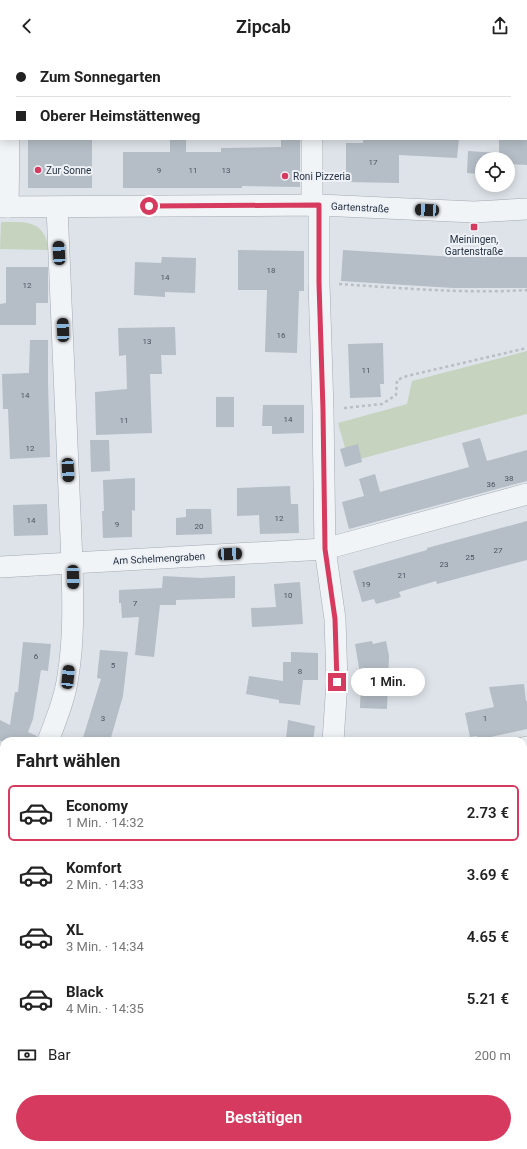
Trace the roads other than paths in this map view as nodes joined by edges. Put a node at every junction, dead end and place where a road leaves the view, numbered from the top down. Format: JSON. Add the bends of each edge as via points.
{"nodes":[{"id":1,"x":9,"y":140,"type":"edge"},
{"id":2,"x":312,"y":140,"type":"edge"},
{"id":3,"x":315,"y":205,"type":"junction"},
{"id":4,"x":4,"y":207,"type":"edge"},
{"id":5,"x":57,"y":207,"type":"junction"},
{"id":6,"x":527,"y":209,"type":"edge"},
{"id":7,"x":527,"y":494,"type":"edge"},
{"id":8,"x":325,"y":549,"type":"junction"},
{"id":9,"x":72,"y":562,"type":"junction"},
{"id":10,"x":0,"y":567,"type":"edge"},
{"id":11,"x":49,"y":737,"type":"edge"},
{"id":12,"x":333,"y":737,"type":"edge"}],
"edges":[{"from":1,"to":4,"type":"street"},
{"from":2,"to":3,"type":"street"},
{"from":3,"to":5,"type":"street","name":"Gartenstraße"},
{"from":3,"to":6,"type":"street","name":"Gartenstraße","via":[[474,212]]},
{"from":3,"to":8,"type":"street","via":[[323,410]]},
{"from":4,"to":5,"type":"street","name":"Gartenstraße"},
{"from":5,"to":9,"type":"street"},
{"from":7,"to":8,"type":"street","name":"Am Schelmengraben"},
{"from":8,"to":9,"type":"street","name":"Am Schelmengraben"},
{"from":8,"to":12,"type":"street","via":[[335,619],[337,682]]},
{"from":9,"to":10,"type":"street","name":"Am Schelmengraben"},
{"from":9,"to":11,"type":"street","via":[[72,641],[68,677]]}]}
